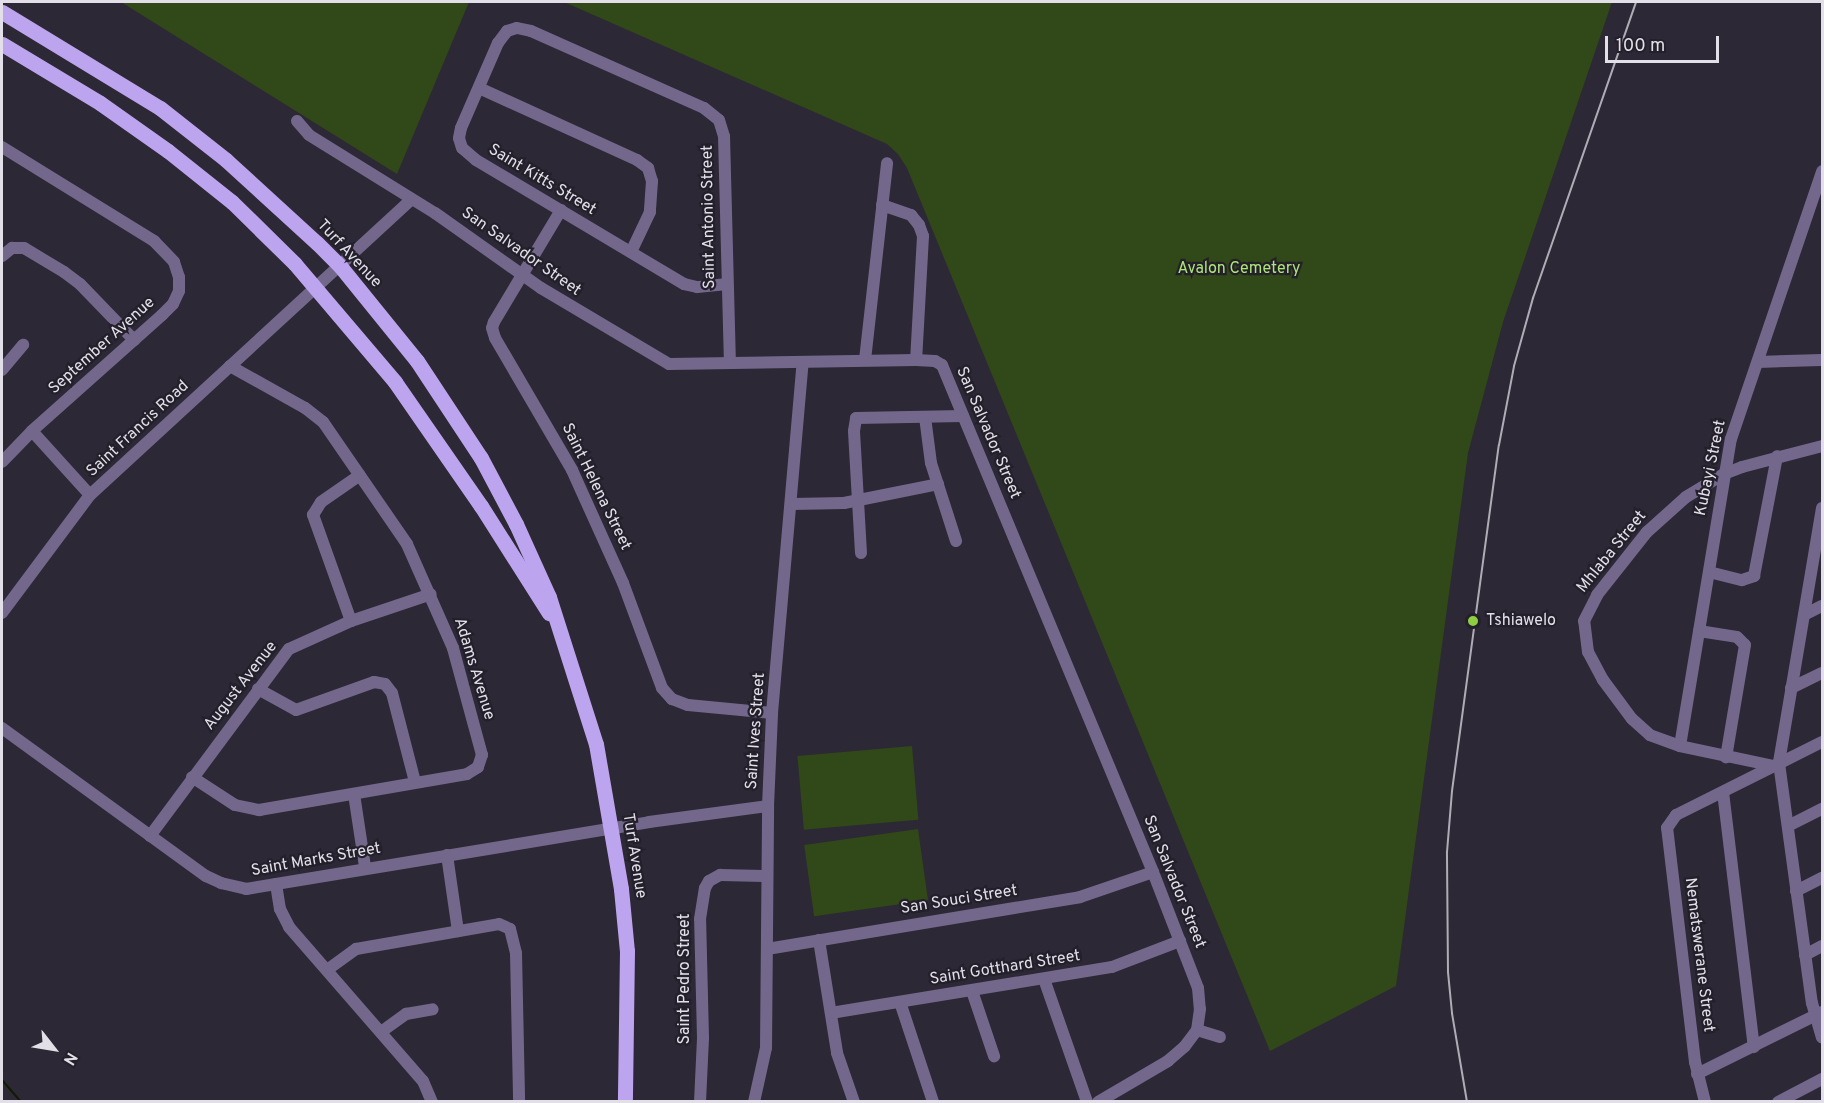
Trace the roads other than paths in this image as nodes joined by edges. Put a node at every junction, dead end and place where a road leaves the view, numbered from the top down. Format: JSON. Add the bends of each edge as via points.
{"nodes":[{"id":1,"x":2,"y":12,"type":"edge"},
{"id":2,"x":511,"y":29,"type":"joint"},
{"id":3,"x":2,"y":44,"type":"edge"},
{"id":4,"x":479,"y":88,"type":"junction"},
{"id":5,"x":297,"y":121,"type":"dead end"},
{"id":6,"x":2,"y":147,"type":"edge"},
{"id":7,"x":887,"y":163,"type":"dead end"},
{"id":8,"x":1822,"y":171,"type":"edge"},
{"id":9,"x":412,"y":199,"type":"junction"},
{"id":10,"x":882,"y":205,"type":"junction"},
{"id":11,"x":561,"y":210,"type":"junction"},
{"id":12,"x":631,"y":252,"type":"junction"},
{"id":13,"x":2,"y":256,"type":"edge"},
{"id":14,"x":340,"y":266,"type":"junction"},
{"id":15,"x":521,"y":274,"type":"junction"},
{"id":16,"x":727,"y":284,"type":"junction"},
{"id":17,"x":317,"y":288,"type":"junction"},
{"id":18,"x":134,"y":340,"type":"junction"},
{"id":19,"x":23,"y":345,"type":"dead end"},
{"id":20,"x":1822,"y":359,"type":"edge"},
{"id":21,"x":865,"y":360,"type":"junction"},
{"id":22,"x":916,"y":360,"type":"junction"},
{"id":23,"x":1758,"y":362,"type":"junction"},
{"id":24,"x":730,"y":363,"type":"junction"},
{"id":25,"x":803,"y":363,"type":"junction"},
{"id":26,"x":230,"y":366,"type":"junction"},
{"id":27,"x":2,"y":370,"type":"edge"},
{"id":28,"x":963,"y":416,"type":"junction"},
{"id":29,"x":924,"y":417,"type":"junction"},
{"id":30,"x":32,"y":431,"type":"junction"},
{"id":31,"x":1822,"y":446,"type":"edge"},
{"id":32,"x":1777,"y":456,"type":"junction"},
{"id":33,"x":2,"y":462,"type":"edge"},
{"id":34,"x":1724,"y":474,"type":"junction"},
{"id":35,"x":360,"y":475,"type":"junction"},
{"id":36,"x":938,"y":484,"type":"junction"},
{"id":37,"x":90,"y":495,"type":"junction"},
{"id":38,"x":858,"y":500,"type":"junction"},
{"id":39,"x":792,"y":504,"type":"junction"},
{"id":40,"x":1822,"y":508,"type":"edge"},
{"id":41,"x":956,"y":540,"type":"dead end"},
{"id":42,"x":861,"y":553,"type":"dead end"},
{"id":43,"x":1709,"y":572,"type":"junction"},
{"id":44,"x":431,"y":594,"type":"junction"},
{"id":45,"x":1822,"y":606,"type":"edge"},
{"id":46,"x":2,"y":613,"type":"edge"},
{"id":47,"x":1804,"y":615,"type":"junction"},
{"id":48,"x":351,"y":621,"type":"junction"},
{"id":49,"x":556,"y":623,"type":"junction"},
{"id":50,"x":1699,"y":631,"type":"junction"},
{"id":51,"x":1822,"y":673,"type":"edge"},
{"id":52,"x":1791,"y":688,"type":"junction"},
{"id":53,"x":258,"y":689,"type":"junction"},
{"id":54,"x":772,"y":713,"type":"junction"},
{"id":55,"x":2,"y":728,"type":"edge"},
{"id":56,"x":1822,"y":742,"type":"edge"},
{"id":57,"x":1680,"y":746,"type":"junction"},
{"id":58,"x":1726,"y":757,"type":"junction"},
{"id":59,"x":1776,"y":765,"type":"junction"},
{"id":60,"x":192,"y":777,"type":"junction"},
{"id":61,"x":415,"y":782,"type":"junction"},
{"id":62,"x":1723,"y":792,"type":"junction"},
{"id":63,"x":354,"y":794,"type":"junction"},
{"id":64,"x":768,"y":806,"type":"junction"},
{"id":65,"x":1822,"y":809,"type":"edge"},
{"id":66,"x":1788,"y":826,"type":"junction"},
{"id":67,"x":612,"y":828,"type":"junction"},
{"id":68,"x":150,"y":836,"type":"junction"},
{"id":69,"x":447,"y":855,"type":"junction"},
{"id":70,"x":365,"y":867,"type":"junction"},
{"id":71,"x":1153,"y":872,"type":"junction"},
{"id":72,"x":767,"y":876,"type":"junction"},
{"id":73,"x":1822,"y":878,"type":"edge"},
{"id":74,"x":276,"y":884,"type":"junction"},
{"id":75,"x":1796,"y":891,"type":"junction"},
{"id":76,"x":458,"y":931,"type":"junction"},
{"id":77,"x":819,"y":940,"type":"junction"},
{"id":78,"x":1179,"y":941,"type":"junction"},
{"id":79,"x":1822,"y":946,"type":"edge"},
{"id":80,"x":767,"y":949,"type":"junction"},
{"id":81,"x":1805,"y":955,"type":"junction"},
{"id":82,"x":327,"y":970,"type":"junction"},
{"id":83,"x":1044,"y":979,"type":"junction"},
{"id":84,"x":972,"y":991,"type":"junction"},
{"id":85,"x":900,"y":1002,"type":"junction"},
{"id":86,"x":433,"y":1009,"type":"dead end"},
{"id":87,"x":831,"y":1012,"type":"junction"},
{"id":88,"x":1819,"y":1014,"type":"edge"},
{"id":89,"x":1197,"y":1030,"type":"junction"},
{"id":90,"x":381,"y":1032,"type":"junction"},
{"id":91,"x":1220,"y":1037,"type":"dead end"},
{"id":92,"x":1822,"y":1038,"type":"edge"},
{"id":93,"x":1754,"y":1047,"type":"junction"},
{"id":94,"x":994,"y":1056,"type":"dead end"},
{"id":95,"x":1697,"y":1074,"type":"junction"},
{"id":96,"x":1822,"y":1079,"type":"edge"},
{"id":97,"x":432,"y":1101,"type":"edge"},
{"id":98,"x":519,"y":1101,"type":"edge"},
{"id":99,"x":625,"y":1101,"type":"edge"},
{"id":100,"x":700,"y":1101,"type":"edge"},
{"id":101,"x":754,"y":1101,"type":"edge"},
{"id":102,"x":854,"y":1101,"type":"edge"},
{"id":103,"x":933,"y":1101,"type":"edge"},
{"id":104,"x":1087,"y":1101,"type":"edge"},
{"id":105,"x":1098,"y":1101,"type":"edge"},
{"id":106,"x":1705,"y":1101,"type":"edge"},
{"id":107,"x":1778,"y":1101,"type":"edge"}],
"edges":[{"from":1,"to":14,"type":"main road","name":"Turf Avenue","via":[[191,132],[252,182]]},
{"from":2,"to":4,"type":"street","name":"Saint Kitts Street","via":[[501,38]]},
{"from":2,"to":16,"type":"street","name":"Saint Antonio Street","via":[[531,32],[713,113],[724,136]]},
{"from":3,"to":17,"type":"main road","name":"Turf Avenue","via":[[100,103],[168,151],[232,202]]},
{"from":4,"to":11,"type":"street","name":"Saint Kitts Street","via":[[459,134],[462,148]]},
{"from":4,"to":12,"type":"street","via":[[648,168],[652,181],[650,212]]},
{"from":5,"to":9,"type":"street","name":"San Salvador Street","via":[[309,135]]},
{"from":6,"to":18,"type":"street","name":"September Avenue","via":[[142,232],[174,262],[179,291],[173,304]]},
{"from":7,"to":10,"type":"street"},
{"from":8,"to":23,"type":"street","name":"Kubayi Street"},
{"from":9,"to":14,"type":"street"},
{"from":9,"to":15,"type":"street","name":"San Salvador Street"},
{"from":10,"to":21,"type":"street"},
{"from":10,"to":22,"type":"street","via":[[910,215],[923,236]]},
{"from":11,"to":12,"type":"street","name":"Saint Kitts Street"},
{"from":11,"to":15,"type":"street","name":"Saint Helena Street"},
{"from":12,"to":16,"type":"street","name":"Saint Kitts Street","via":[[684,284]]},
{"from":13,"to":18,"type":"street","via":[[12,248],[24,248],[64,272]]},
{"from":14,"to":17,"type":"street","name":"Saint Francis Road"},
{"from":14,"to":49,"type":"main road","name":"Turf Avenue","via":[[417,361],[476,450],[537,567]]},
{"from":15,"to":24,"type":"street","name":"San Salvador Street","via":[[663,361],[685,365]]},
{"from":15,"to":54,"type":"street","name":"Saint Helena Street","via":[[494,322],[493,332],[572,470],[623,583],[659,684],[679,702]]},
{"from":16,"to":24,"type":"street","name":"Saint Antonio Street"},
{"from":17,"to":26,"type":"street","name":"Saint Francis Road"},
{"from":17,"to":49,"type":"main road","name":"Turf Avenue","via":[[418,413]]},
{"from":18,"to":30,"type":"street","name":"September Avenue"},
{"from":19,"to":27,"type":"street"},
{"from":20,"to":23,"type":"street"},
{"from":21,"to":22,"type":"street","name":"San Salvador Street"},
{"from":21,"to":25,"type":"street","name":"San Salvador Street"},
{"from":22,"to":28,"type":"street","name":"San Salvador Street","via":[[943,366]]},
{"from":23,"to":34,"type":"street","name":"Kubayi Street","via":[[1731,439]]},
{"from":24,"to":25,"type":"street","name":"San Salvador Street"},
{"from":25,"to":39,"type":"street","name":"Saint Ives Street"},
{"from":26,"to":35,"type":"street","name":"Adams Avenue","via":[[315,416],[331,432]]},
{"from":26,"to":37,"type":"street","name":"Saint Francis Road"},
{"from":28,"to":29,"type":"street"},
{"from":28,"to":71,"type":"street","name":"San Salvador Street"},
{"from":29,"to":36,"type":"street"},
{"from":29,"to":38,"type":"street","via":[[856,418]]},
{"from":30,"to":33,"type":"street","name":"September Avenue"},
{"from":30,"to":37,"type":"street"},
{"from":31,"to":32,"type":"street","name":"Mhlaba Street"},
{"from":32,"to":34,"type":"street","name":"Mhlaba Street"},
{"from":32,"to":43,"type":"street","via":[[1754,576],[1742,580]]},
{"from":34,"to":43,"type":"street","name":"Kubayi Street"},
{"from":34,"to":57,"type":"street","name":"Mhlaba Street","via":[[1667,511],[1596,595],[1584,621],[1588,652],[1612,695],[1650,735]]},
{"from":35,"to":44,"type":"street","name":"Adams Avenue","via":[[411,551]]},
{"from":35,"to":48,"type":"street","via":[[321,502],[313,515]]},
{"from":36,"to":38,"type":"street"},
{"from":36,"to":41,"type":"street"},
{"from":37,"to":46,"type":"street","name":"Saint Francis Road"},
{"from":38,"to":39,"type":"street"},
{"from":38,"to":42,"type":"street"},
{"from":39,"to":54,"type":"street","name":"Saint Ives Street"},
{"from":40,"to":47,"type":"street"},
{"from":43,"to":50,"type":"street","name":"Kubayi Street"},
{"from":44,"to":48,"type":"street","name":"August Avenue"},
{"from":44,"to":61,"type":"street","name":"Adams Avenue","via":[[461,672],[482,755],[478,767],[467,774]]},
{"from":45,"to":47,"type":"street"},
{"from":47,"to":52,"type":"street"},
{"from":48,"to":53,"type":"street","name":"August Avenue","via":[[289,649]]},
{"from":49,"to":67,"type":"main road","name":"Turf Avenue","via":[[596,744]]},
{"from":50,"to":57,"type":"street","name":"Kubayi Street"},
{"from":50,"to":58,"type":"street","via":[[1731,635],[1745,645]]},
{"from":51,"to":52,"type":"street"},
{"from":52,"to":59,"type":"street"},
{"from":53,"to":60,"type":"street","name":"August Avenue"},
{"from":53,"to":61,"type":"street","via":[[296,710],[374,682],[385,684],[392,693]]},
{"from":54,"to":64,"type":"street","name":"Saint Ives Street"},
{"from":55,"to":68,"type":"street","name":"Saint Marks Street"},
{"from":56,"to":59,"type":"street"},
{"from":57,"to":58,"type":"street","name":"Mhlaba Street"},
{"from":58,"to":59,"type":"street","name":"Mhlaba Street"},
{"from":59,"to":62,"type":"street"},
{"from":59,"to":66,"type":"street"},
{"from":60,"to":63,"type":"street","name":"Adams Avenue","via":[[235,805],[253,810]]},
{"from":60,"to":68,"type":"street","name":"August Avenue"},
{"from":61,"to":63,"type":"street","name":"Adams Avenue"},
{"from":62,"to":93,"type":"street"},
{"from":62,"to":95,"type":"street","name":"Nematswerane Street","via":[[1676,815],[1666,831]]},
{"from":63,"to":70,"type":"street"},
{"from":64,"to":67,"type":"street","name":"Saint Marks Street"},
{"from":64,"to":72,"type":"street","name":"Saint Ives Street"},
{"from":65,"to":66,"type":"street"},
{"from":66,"to":75,"type":"street"},
{"from":67,"to":69,"type":"street","name":"Saint Marks Street"},
{"from":67,"to":99,"type":"main road","name":"Turf Avenue","via":[[627,951]]},
{"from":68,"to":74,"type":"street","name":"Saint Marks Street","via":[[220,883],[246,889]]},
{"from":69,"to":70,"type":"street","name":"Saint Marks Street"},
{"from":69,"to":76,"type":"street"},
{"from":70,"to":74,"type":"street","name":"Saint Marks Street"},
{"from":71,"to":77,"type":"street","name":"San Souci Street","via":[[1080,897]]},
{"from":71,"to":78,"type":"street","name":"San Salvador Street"},
{"from":72,"to":80,"type":"street","name":"Saint Ives Street"},
{"from":72,"to":100,"type":"street","name":"Saint Pedro Street","via":[[720,875],[705,888],[700,919]]},
{"from":73,"to":75,"type":"street"},
{"from":74,"to":82,"type":"street","via":[[284,918]]},
{"from":75,"to":81,"type":"street"},
{"from":76,"to":82,"type":"street","via":[[351,950]]},
{"from":76,"to":98,"type":"street","via":[[499,924],[513,935],[517,957]]},
{"from":77,"to":80,"type":"street","name":"San Souci Street"},
{"from":77,"to":87,"type":"street"},
{"from":78,"to":83,"type":"street","name":"Saint Gotthard Street","via":[[1112,967]]},
{"from":78,"to":89,"type":"street","name":"San Salvador Street","via":[[1198,988]]},
{"from":79,"to":81,"type":"street"},
{"from":80,"to":101,"type":"street","name":"Saint Ives Street","via":[[766,1048]]},
{"from":81,"to":88,"type":"street"},
{"from":82,"to":90,"type":"street"},
{"from":83,"to":84,"type":"street","name":"Saint Gotthard Street"},
{"from":83,"to":104,"type":"street"},
{"from":84,"to":85,"type":"street","name":"Saint Gotthard Street"},
{"from":84,"to":94,"type":"street"},
{"from":85,"to":87,"type":"street","name":"Saint Gotthard Street"},
{"from":85,"to":103,"type":"street"},
{"from":86,"to":90,"type":"street","via":[[406,1014]]},
{"from":87,"to":102,"type":"street","via":[[837,1053]]},
{"from":88,"to":92,"type":"street"},
{"from":88,"to":93,"type":"street"},
{"from":89,"to":91,"type":"street"},
{"from":89,"to":105,"type":"street","via":[[1174,1057]]},
{"from":90,"to":97,"type":"street","via":[[423,1081]]},
{"from":93,"to":95,"type":"street"},
{"from":95,"to":106,"type":"street","name":"Nematswerane Street"},
{"from":96,"to":107,"type":"street"}]}
